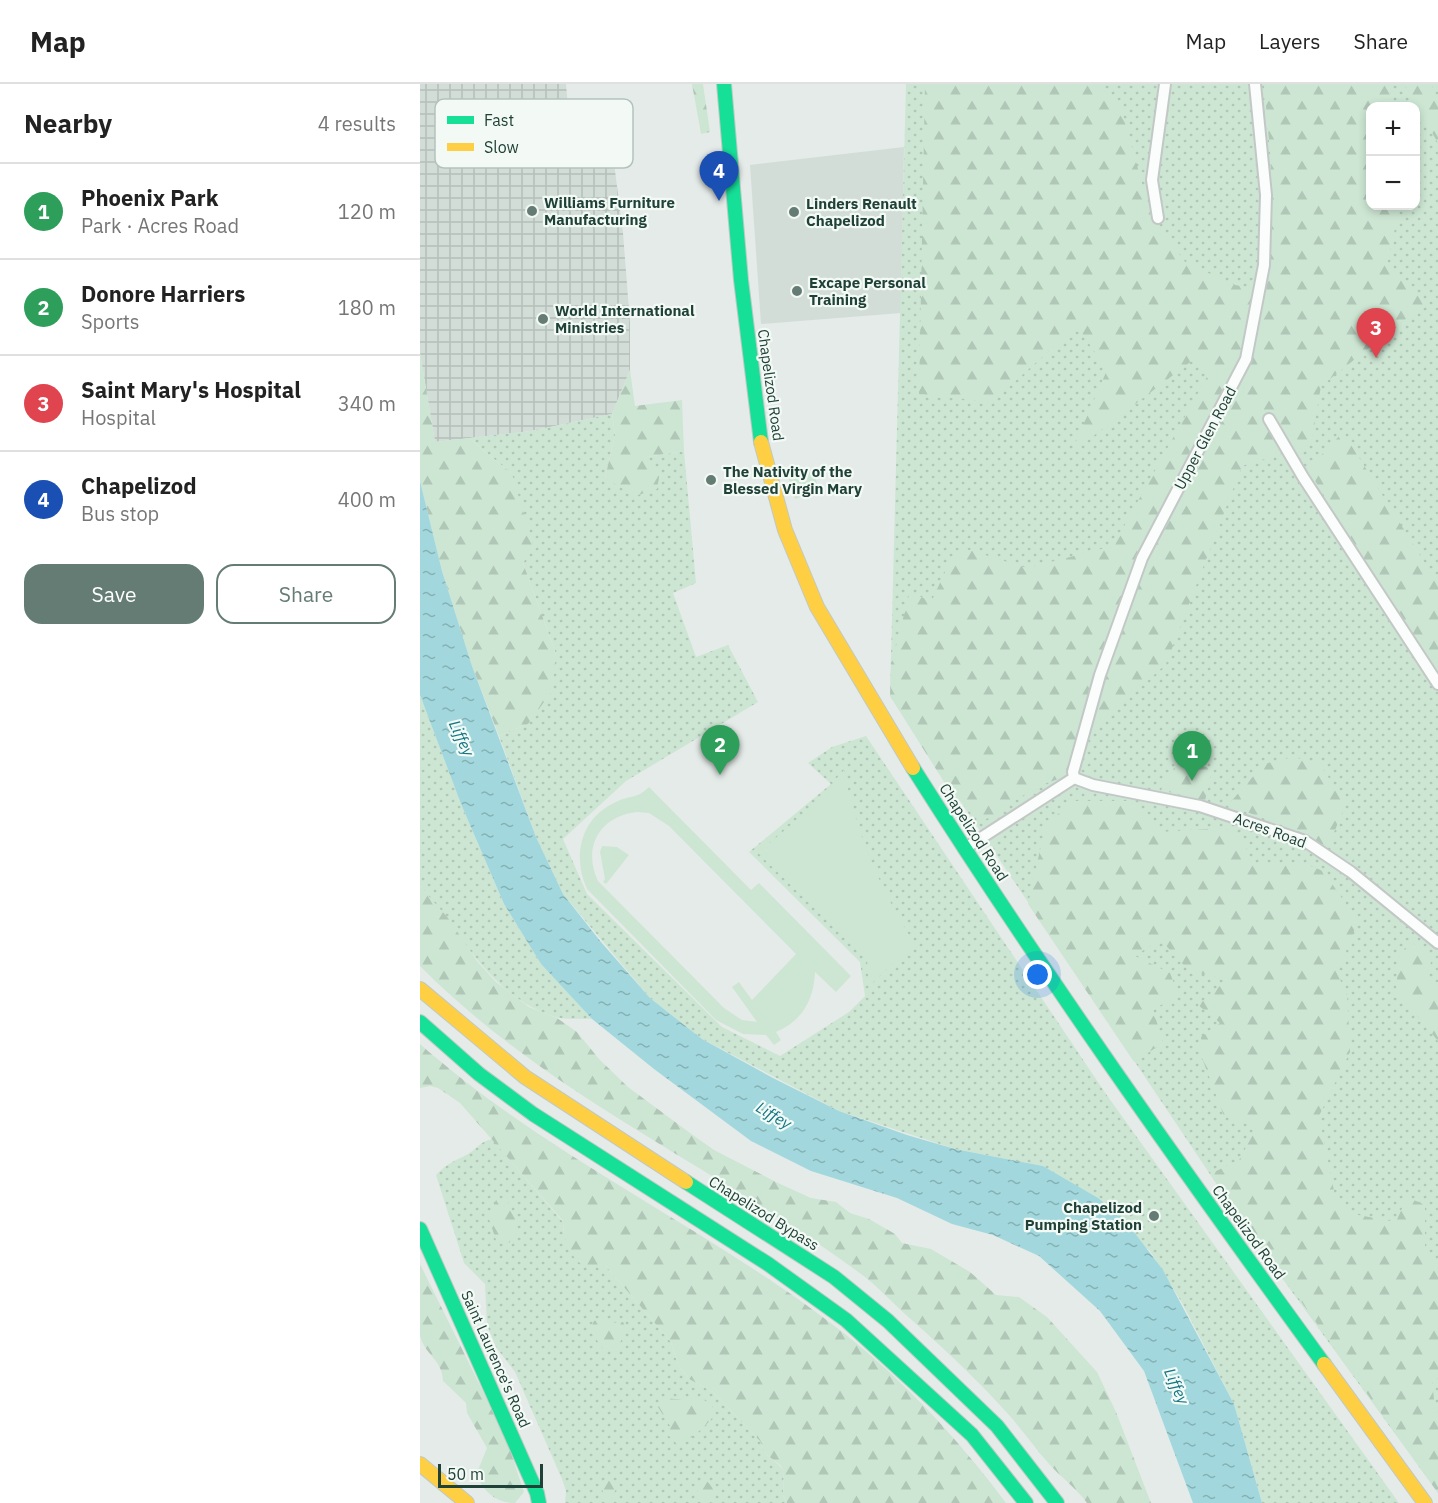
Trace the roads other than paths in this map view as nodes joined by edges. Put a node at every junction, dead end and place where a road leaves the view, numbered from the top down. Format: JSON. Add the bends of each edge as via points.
{"nodes":[{"id":1,"x":724,"y":84,"type":"edge"},
{"id":2,"x":1165,"y":84,"type":"edge"},
{"id":3,"x":1255,"y":85,"type":"edge"},
{"id":4,"x":1158,"y":218,"type":"dead end"},
{"id":5,"x":1269,"y":419,"type":"dead end"},
{"id":6,"x":1438,"y":684,"type":"edge"},
{"id":7,"x":1074,"y":778,"type":"junction"},
{"id":8,"x":964,"y":849,"type":"junction"},
{"id":9,"x":1438,"y":943,"type":"edge"},
{"id":10,"x":420,"y":989,"type":"edge"},
{"id":11,"x":420,"y":1022,"type":"edge"},
{"id":12,"x":421,"y":1232,"type":"edge"},
{"id":13,"x":420,"y":1464,"type":"edge"},
{"id":14,"x":467,"y":1503,"type":"edge"},
{"id":15,"x":539,"y":1503,"type":"edge"},
{"id":16,"x":1026,"y":1503,"type":"edge"},
{"id":17,"x":1058,"y":1503,"type":"edge"},
{"id":18,"x":1425,"y":1503,"type":"edge"}],
"edges":[{"from":1,"to":8,"type":"main road","name":"Chapelizod Road","via":[[754,402],[777,504],[809,588],[836,643]]},
{"from":2,"to":4,"type":"street","via":[[1152,180]]},
{"from":3,"to":7,"type":"street","name":"Upper Glen Road","via":[[1266,195],[1264,265],[1246,359],[1142,558],[1100,675],[1081,737]]},
{"from":5,"to":6,"type":"street"},
{"from":7,"to":8,"type":"street"},
{"from":7,"to":9,"type":"street","name":"Acres Road","via":[[1200,806],[1305,841],[1351,872]]},
{"from":8,"to":18,"type":"main road","name":"Chapelizod Road","via":[[1167,1147]]},
{"from":10,"to":17,"type":"main road","name":"Chapelizod Bypass","via":[[525,1077],[834,1277],[888,1321],[997,1426]]},
{"from":11,"to":16,"type":"main road","via":[[479,1074],[533,1114],[768,1264],[846,1320],[972,1435]]},
{"from":12,"to":15,"type":"main road","name":"Saint Laurence's Road"},
{"from":13,"to":14,"type":"main road"}]}
